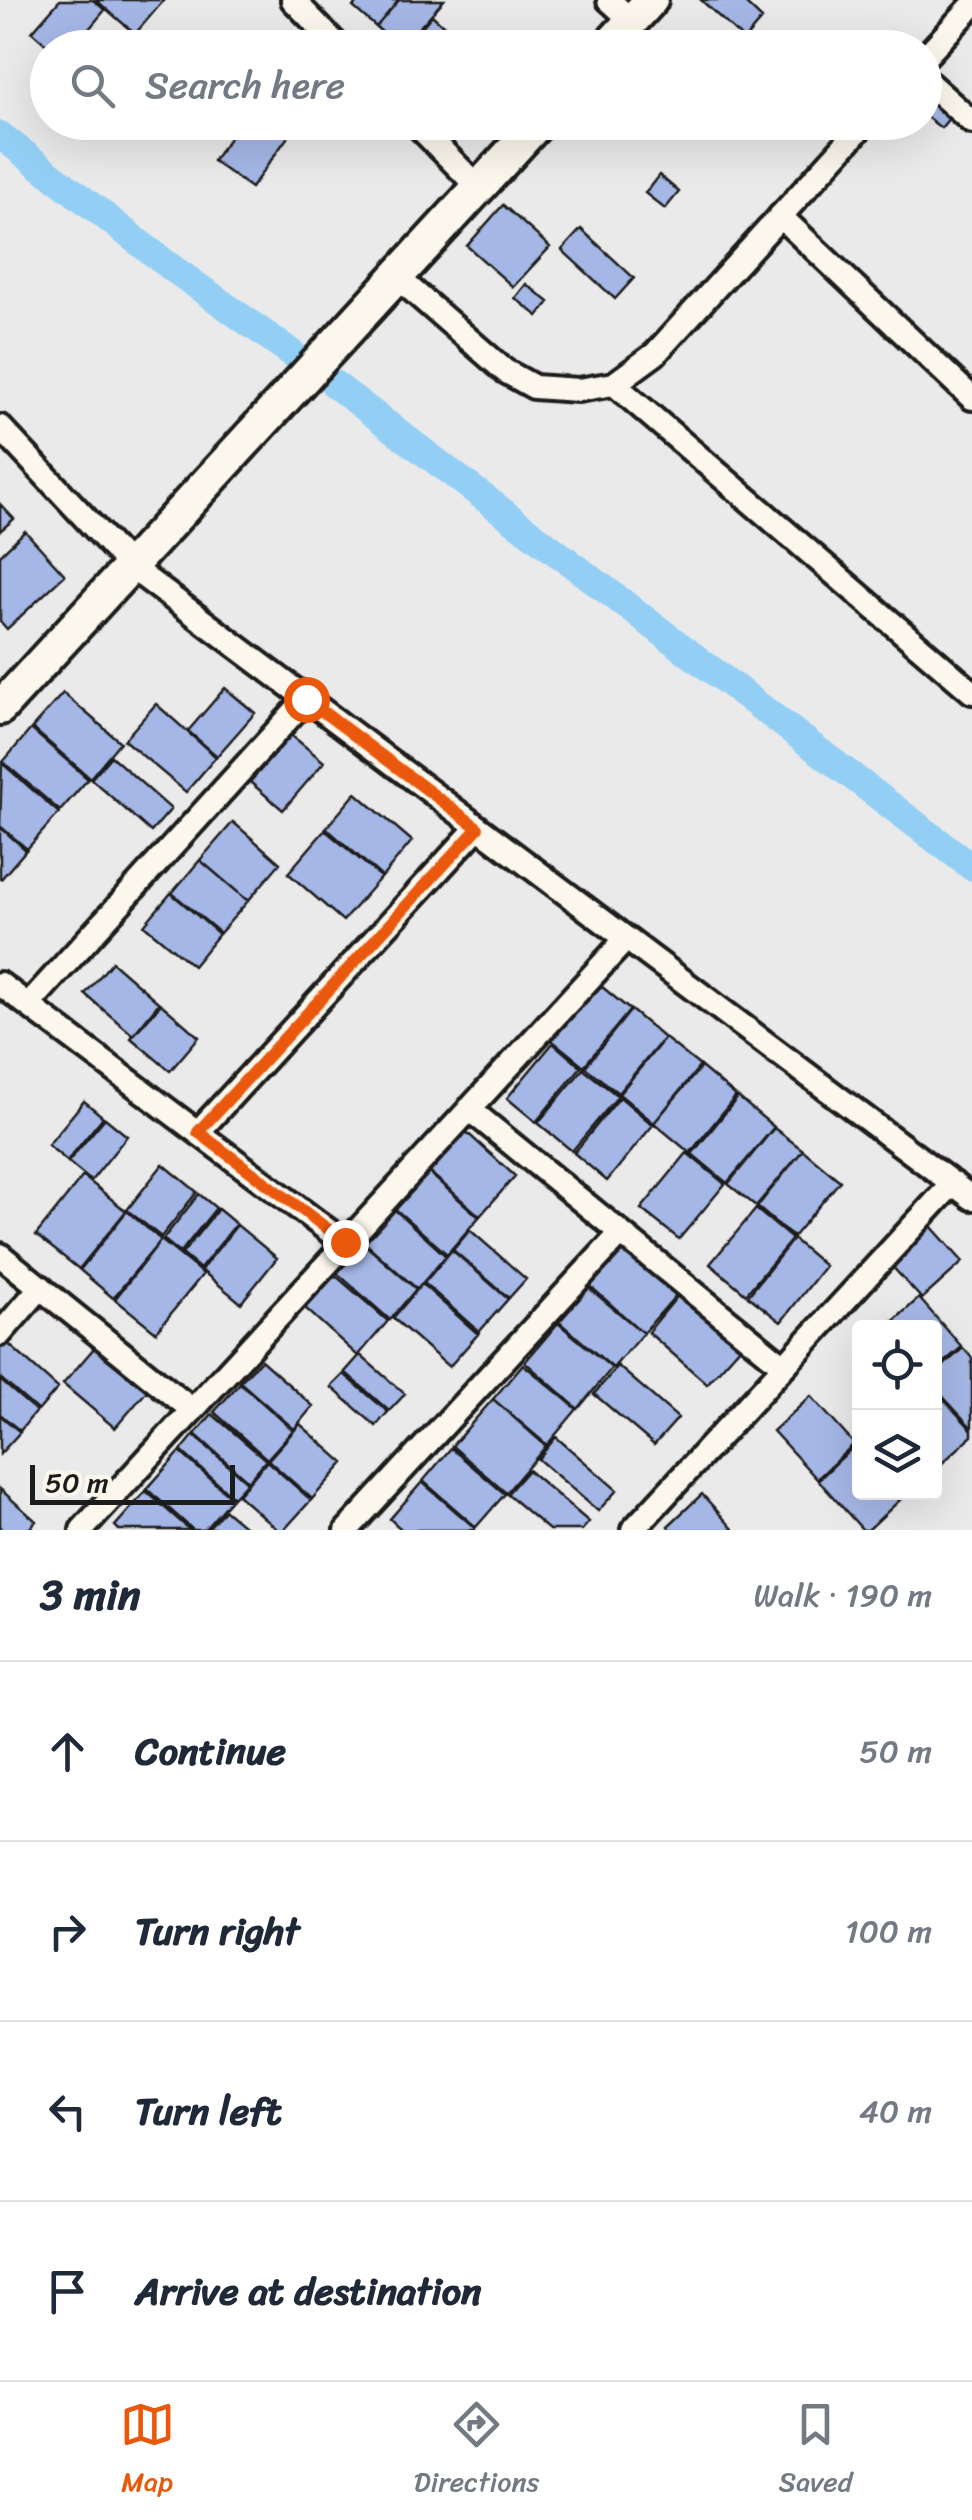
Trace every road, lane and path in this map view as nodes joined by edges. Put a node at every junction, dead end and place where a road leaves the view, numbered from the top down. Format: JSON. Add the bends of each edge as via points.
{"nodes":[{"id":1,"x":293,"y":0,"type":"edge"},
{"id":2,"x":972,"y":6,"type":"edge"},
{"id":3,"x":631,"y":7,"type":"edge"},
{"id":4,"x":322,"y":30,"type":"edge"},
{"id":5,"x":618,"y":30,"type":"edge"},
{"id":6,"x":942,"y":38,"type":"edge"},
{"id":7,"x":942,"y":95,"type":"edge"},
{"id":8,"x":972,"y":122,"type":"edge"},
{"id":9,"x":432,"y":140,"type":"edge"},
{"id":10,"x":523,"y":140,"type":"edge"},
{"id":11,"x":850,"y":140,"type":"edge"},
{"id":12,"x":479,"y":188,"type":"junction"},
{"id":13,"x":780,"y":216,"type":"junction"},
{"id":14,"x":397,"y":277,"type":"junction"},
{"id":15,"x":614,"y":384,"type":"junction"},
{"id":16,"x":972,"y":398,"type":"edge"},
{"id":17,"x":0,"y":427,"type":"edge"},
{"id":18,"x":130,"y":566,"type":"junction"},
{"id":19,"x":972,"y":692,"type":"edge"},
{"id":20,"x":306,"y":699,"type":"junction"},
{"id":21,"x":0,"y":708,"type":"edge"},
{"id":22,"x":478,"y":828,"type":"junction"},
{"id":23,"x":626,"y":939,"type":"junction"},
{"id":24,"x":0,"y":984,"type":"edge"},
{"id":25,"x":28,"y":1005,"type":"junction"},
{"id":26,"x":469,"y":1108,"type":"junction"},
{"id":27,"x":198,"y":1132,"type":"junction"},
{"id":28,"x":952,"y":1183,"type":"junction"},
{"id":29,"x":972,"y":1198,"type":"edge"},
{"id":30,"x":621,"y":1233,"type":"junction"},
{"id":31,"x":345,"y":1242,"type":"junction"},
{"id":32,"x":0,"y":1254,"type":"edge"},
{"id":33,"x":41,"y":1286,"type":"junction"},
{"id":34,"x":0,"y":1334,"type":"edge"},
{"id":35,"x":784,"y":1366,"type":"junction"},
{"id":36,"x":191,"y":1409,"type":"junction"},
{"id":37,"x":82,"y":1530,"type":"edge"},
{"id":38,"x":346,"y":1530,"type":"edge"},
{"id":39,"x":633,"y":1530,"type":"edge"}],
"edges":[{"from":1,"to":4,"type":"street"},
{"from":2,"to":6,"type":"street"},
{"from":3,"to":5,"type":"street"},
{"from":7,"to":8,"type":"street"},
{"from":9,"to":12,"type":"street"},
{"from":10,"to":12,"type":"street"},
{"from":11,"to":13,"type":"street"},
{"from":12,"to":14,"type":"street"},
{"from":13,"to":15,"type":"street","via":[[655,354]]},
{"from":13,"to":16,"type":"street"},
{"from":14,"to":15,"type":"street","via":[[534,387]]},
{"from":14,"to":18,"type":"street"},
{"from":15,"to":19,"type":"street"},
{"from":17,"to":18,"type":"street"},
{"from":18,"to":20,"type":"street"},
{"from":18,"to":21,"type":"street"},
{"from":20,"to":22,"type":"street"},
{"from":20,"to":25,"type":"street"},
{"from":22,"to":23,"type":"street"},
{"from":22,"to":27,"type":"street"},
{"from":23,"to":26,"type":"street"},
{"from":23,"to":28,"type":"street"},
{"from":24,"to":25,"type":"street"},
{"from":25,"to":27,"type":"street"},
{"from":26,"to":30,"type":"street"},
{"from":26,"to":31,"type":"street"},
{"from":27,"to":31,"type":"street"},
{"from":28,"to":29,"type":"street"},
{"from":28,"to":35,"type":"street"},
{"from":30,"to":35,"type":"street"},
{"from":30,"to":38,"type":"street"},
{"from":31,"to":36,"type":"street"},
{"from":32,"to":33,"type":"street"},
{"from":33,"to":34,"type":"street"},
{"from":33,"to":36,"type":"street"},
{"from":35,"to":39,"type":"street"},
{"from":36,"to":37,"type":"street"}]}
